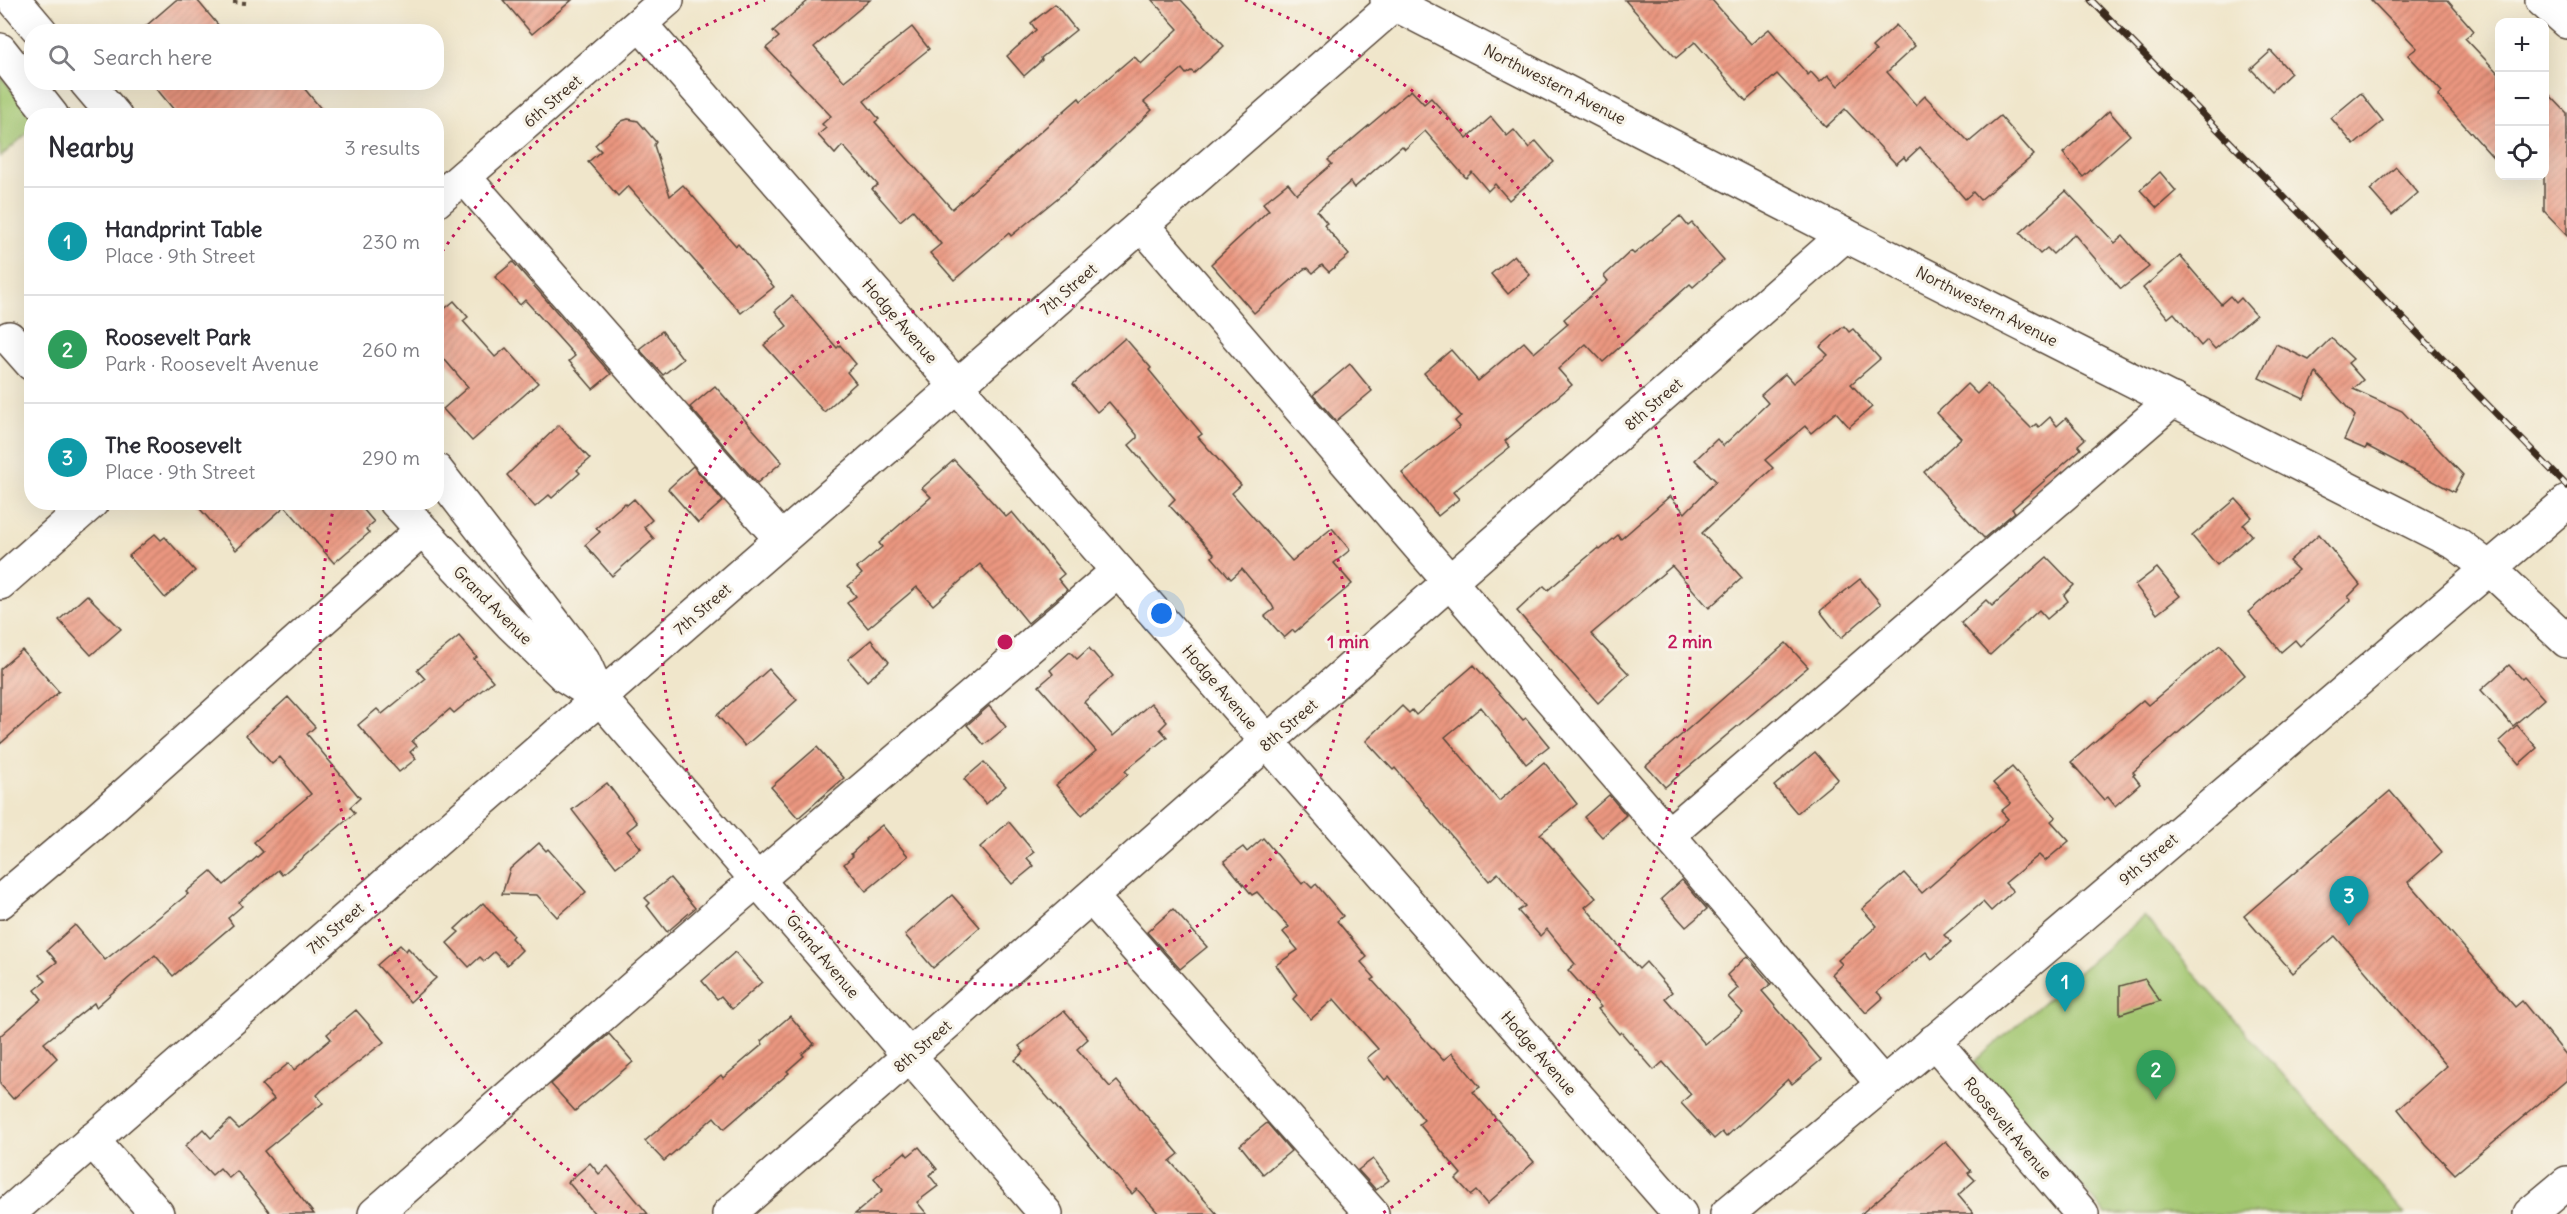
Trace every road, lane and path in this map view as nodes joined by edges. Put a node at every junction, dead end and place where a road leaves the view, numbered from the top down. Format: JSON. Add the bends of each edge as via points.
{"nodes":[{"id":1,"x":14,"y":0,"type":"edge"},
{"id":2,"x":667,"y":0,"type":"edge"},
{"id":3,"x":2542,"y":0,"type":"edge"},
{"id":4,"x":233,"y":2,"type":"dead end"},
{"id":5,"x":1391,"y":2,"type":"edge"},
{"id":6,"x":246,"y":3,"type":"dead end"},
{"id":7,"x":2567,"y":22,"type":"edge"},
{"id":8,"x":34,"y":24,"type":"edge"},
{"id":9,"x":640,"y":24,"type":"junction"},
{"id":10,"x":0,"y":50,"type":"edge"},
{"id":11,"x":24,"y":80,"type":"edge"},
{"id":12,"x":32,"y":90,"type":"edge"},
{"id":13,"x":93,"y":90,"type":"edge"},
{"id":14,"x":46,"y":108,"type":"edge"},
{"id":15,"x":108,"y":108,"type":"edge"},
{"id":16,"x":464,"y":177,"type":"junction"},
{"id":17,"x":444,"y":194,"type":"edge"},
{"id":18,"x":1142,"y":225,"type":"junction"},
{"id":19,"x":1845,"y":235,"type":"junction"},
{"id":20,"x":9,"y":338,"type":"dead end"},
{"id":21,"x":24,"y":355,"type":"edge"},
{"id":22,"x":957,"y":386,"type":"junction"},
{"id":23,"x":2173,"y":400,"type":"junction"},
{"id":24,"x":444,"y":480,"type":"edge"},
{"id":25,"x":2567,"y":502,"type":"edge"},
{"id":26,"x":83,"y":510,"type":"edge"},
{"id":27,"x":403,"y":510,"type":"edge"},
{"id":28,"x":421,"y":531,"type":"junction"},
{"id":29,"x":781,"y":539,"type":"junction"},
{"id":30,"x":2490,"y":569,"type":"junction"},
{"id":31,"x":1118,"y":571,"type":"junction"},
{"id":32,"x":1450,"y":582,"type":"junction"},
{"id":33,"x":0,"y":583,"type":"edge"},
{"id":34,"x":2567,"y":641,"type":"edge"},
{"id":35,"x":600,"y":698,"type":"junction"},
{"id":36,"x":1268,"y":742,"type":"junction"},
{"id":37,"x":1668,"y":835,"type":"junction"},
{"id":38,"x":758,"y":879,"type":"junction"},
{"id":39,"x":1091,"y":897,"type":"junction"},
{"id":40,"x":0,"y":902,"type":"edge"},
{"id":41,"x":1934,"y":1041,"type":"junction"},
{"id":42,"x":909,"y":1058,"type":"junction"},
{"id":43,"x":1883,"y":1084,"type":"junction"},
{"id":44,"x":92,"y":1140,"type":"junction"},
{"id":45,"x":2565,"y":1187,"type":"edge"},
{"id":46,"x":8,"y":1214,"type":"edge"},
{"id":47,"x":157,"y":1214,"type":"edge"},
{"id":48,"x":375,"y":1214,"type":"edge"},
{"id":49,"x":729,"y":1214,"type":"edge"},
{"id":50,"x":1046,"y":1214,"type":"edge"},
{"id":51,"x":1372,"y":1214,"type":"edge"},
{"id":52,"x":1680,"y":1214,"type":"edge"},
{"id":53,"x":1727,"y":1214,"type":"edge"},
{"id":54,"x":2082,"y":1214,"type":"edge"},
{"id":55,"x":2530,"y":1214,"type":"edge"}],
"edges":[{"from":1,"to":8,"type":"street"},
{"from":2,"to":9,"type":"street","name":"6th Street"},
{"from":3,"to":7,"type":"street"},
{"from":4,"to":6,"type":"path"},
{"from":5,"to":18,"type":"street","name":"7th Street"},
{"from":5,"to":19,"type":"street","name":"Northwestern Avenue"},
{"from":9,"to":16,"type":"street","name":"6th Street"},
{"from":9,"to":22,"type":"street","name":"Hodge Avenue"},
{"from":10,"to":11,"type":"street"},
{"from":12,"to":14,"type":"street"},
{"from":13,"to":15,"type":"street"},
{"from":16,"to":17,"type":"street","name":"6th Street"},
{"from":16,"to":29,"type":"street"},
{"from":18,"to":22,"type":"street","name":"7th Street"},
{"from":18,"to":32,"type":"street"},
{"from":19,"to":23,"type":"street","name":"Northwestern Avenue"},
{"from":19,"to":32,"type":"street","name":"8th Street"},
{"from":20,"to":21,"type":"street"},
{"from":22,"to":29,"type":"street","name":"7th Street"},
{"from":22,"to":31,"type":"street","name":"Hodge Avenue"},
{"from":23,"to":30,"type":"street","name":"Northwestern Avenue","via":[[2457,544]]},
{"from":23,"to":37,"type":"street"},
{"from":24,"to":35,"type":"street","name":"Grand Avenue","via":[[583,660]]},
{"from":25,"to":30,"type":"street","name":"9th Street"},
{"from":26,"to":33,"type":"street"},
{"from":27,"to":28,"type":"street","name":"Grand Avenue"},
{"from":28,"to":35,"type":"street","name":"Grand Avenue","via":[[565,676]]},
{"from":28,"to":40,"type":"street"},
{"from":29,"to":35,"type":"street","name":"7th Street"},
{"from":30,"to":34,"type":"street","name":"Northwestern Avenue"},
{"from":30,"to":41,"type":"street","name":"9th Street"},
{"from":31,"to":36,"type":"street","name":"Hodge Avenue"},
{"from":31,"to":38,"type":"street"},
{"from":32,"to":36,"type":"street","name":"8th Street"},
{"from":32,"to":37,"type":"street"},
{"from":35,"to":38,"type":"street","name":"Grand Avenue"},
{"from":35,"to":44,"type":"street","name":"7th Street"},
{"from":36,"to":39,"type":"street","name":"8th Street"},
{"from":36,"to":52,"type":"street","name":"Hodge Avenue"},
{"from":37,"to":43,"type":"street"},
{"from":38,"to":42,"type":"street","name":"Grand Avenue"},
{"from":38,"to":48,"type":"street"},
{"from":39,"to":42,"type":"street","name":"8th Street"},
{"from":39,"to":51,"type":"street"},
{"from":41,"to":43,"type":"street","name":"9th Street"},
{"from":41,"to":54,"type":"street","name":"Roosevelt Avenue"},
{"from":42,"to":49,"type":"street","name":"8th Street"},
{"from":42,"to":50,"type":"street","name":"Grand Avenue"},
{"from":43,"to":53,"type":"street","name":"9th Street"},
{"from":44,"to":46,"type":"street","name":"7th Street"},
{"from":44,"to":47,"type":"street"},
{"from":45,"to":55,"type":"street"}]}
